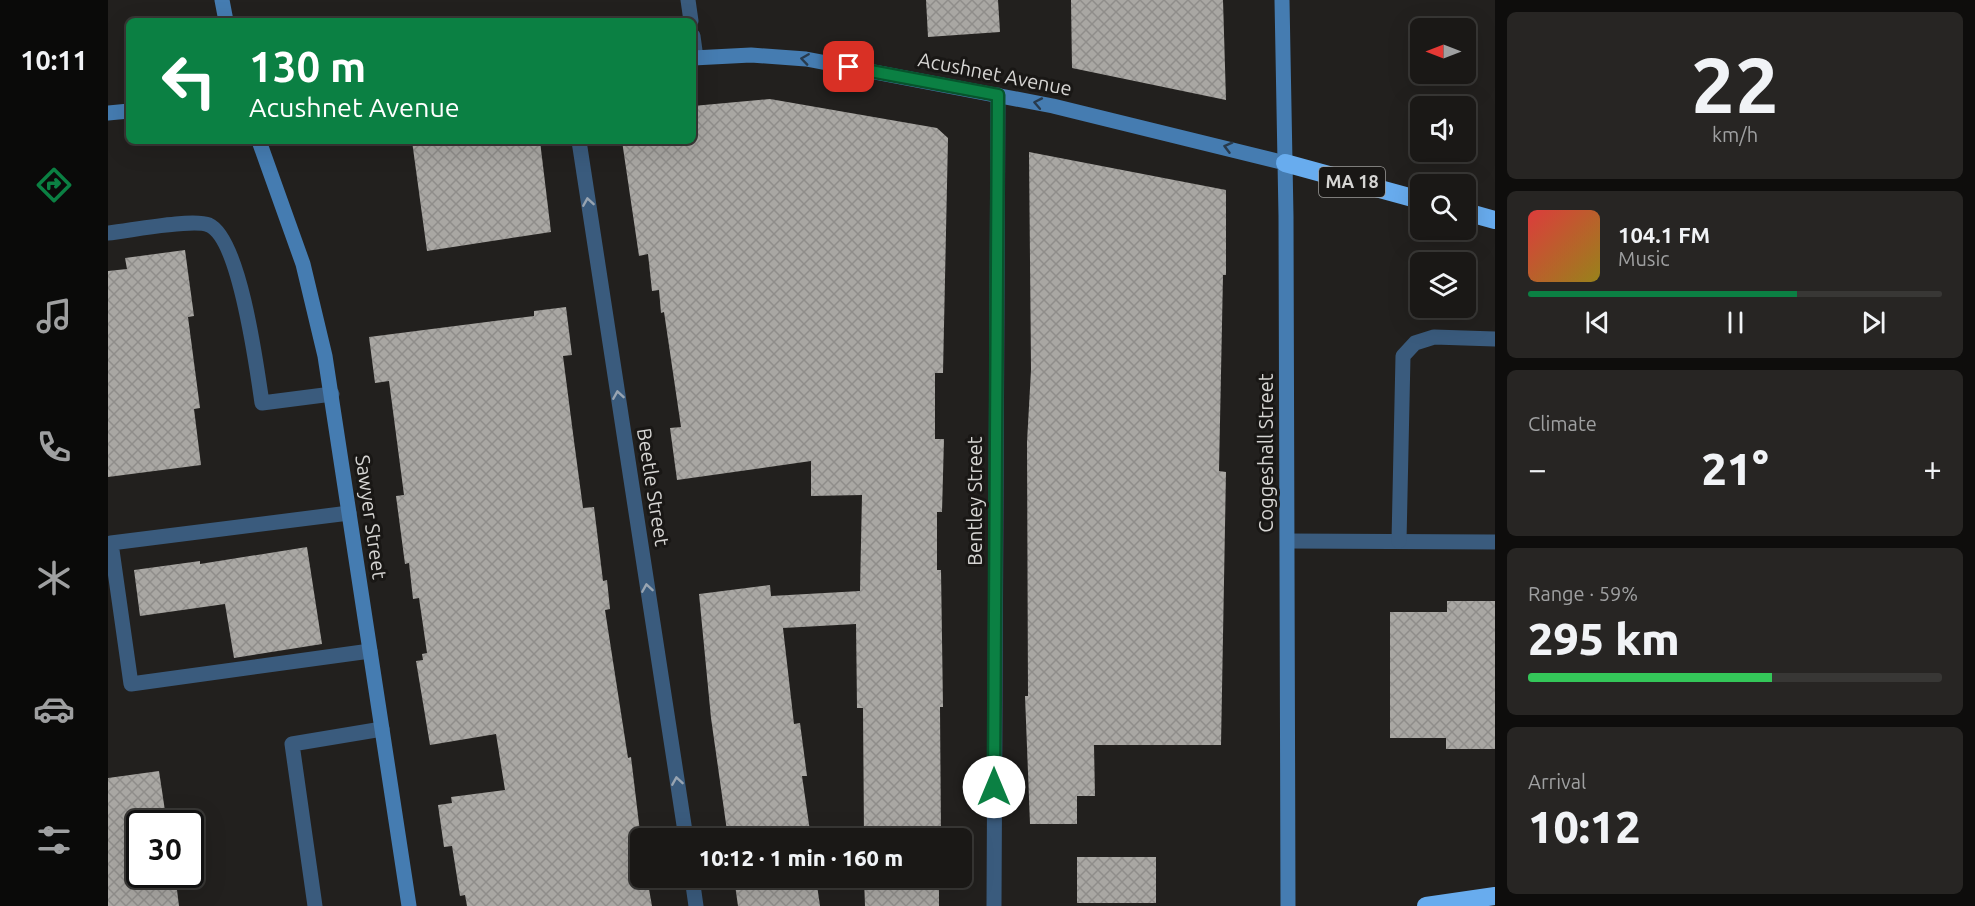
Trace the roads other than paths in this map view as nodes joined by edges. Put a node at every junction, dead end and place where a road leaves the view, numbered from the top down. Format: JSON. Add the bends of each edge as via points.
{"nodes":[{"id":1,"x":222,"y":0,"type":"edge"},
{"id":2,"x":688,"y":0,"type":"edge"},
{"id":3,"x":1282,"y":0,"type":"edge"},
{"id":4,"x":225,"y":18,"type":"edge"},
{"id":5,"x":691,"y":18,"type":"edge"},
{"id":6,"x":696,"y":58,"type":"edge"},
{"id":7,"x":998,"y":95,"type":"junction"},
{"id":8,"x":126,"y":111,"type":"edge"},
{"id":9,"x":108,"y":113,"type":"edge"},
{"id":10,"x":261,"y":144,"type":"edge"},
{"id":11,"x":579,"y":144,"type":"edge"},
{"id":12,"x":1285,"y":163,"type":"junction"},
{"id":13,"x":1410,"y":197,"type":"edge"},
{"id":14,"x":1476,"y":215,"type":"edge"},
{"id":15,"x":1495,"y":220,"type":"edge"},
{"id":16,"x":108,"y":233,"type":"edge"},
{"id":17,"x":1495,"y":339,"type":"edge"},
{"id":18,"x":332,"y":394,"type":"junction"},
{"id":19,"x":349,"y":513,"type":"junction"},
{"id":20,"x":1288,"y":541,"type":"junction"},
{"id":21,"x":1399,"y":542,"type":"junction"},
{"id":22,"x":1495,"y":542,"type":"edge"},
{"id":23,"x":370,"y":651,"type":"junction"},
{"id":24,"x":382,"y":729,"type":"junction"},
{"id":25,"x":684,"y":828,"type":"edge"},
{"id":26,"x":693,"y":888,"type":"edge"},
{"id":27,"x":1495,"y":896,"type":"edge"},
{"id":28,"x":315,"y":906,"type":"edge"},
{"id":29,"x":409,"y":906,"type":"edge"},
{"id":30,"x":696,"y":906,"type":"edge"},
{"id":31,"x":994,"y":906,"type":"edge"},
{"id":32,"x":1288,"y":906,"type":"edge"},
{"id":33,"x":1426,"y":906,"type":"edge"}],
"edges":[{"from":1,"to":4,"type":"main road"},
{"from":2,"to":5,"type":"street"},
{"from":3,"to":12,"type":"main road","name":"Coggeshall Street"},
{"from":7,"to":6,"type":"main road","name":"Acushnet Avenue","number":"MA 18","one_way":true,"via":[[806,59],[751,54]]},
{"from":12,"to":7,"type":"main road","name":"Acushnet Avenue","number":"MA 18","one_way":true},
{"from":7,"to":31,"type":"street","name":"Bentley Street"},
{"from":8,"to":9,"type":"main road"},
{"from":10,"to":18,"type":"main road","name":"Sawyer Street","via":[[303,264]]},
{"from":25,"to":11,"type":"street","name":"Beetle Street","one_way":true},
{"from":12,"to":13,"type":"highway","number":"MA 18"},
{"from":12,"to":20,"type":"main road","name":"Coggeshall Street"},
{"from":14,"to":15,"type":"highway"},
{"from":16,"to":18,"type":"street","via":[[189,223],[209,225],[221,237],[243,296],[262,403]]},
{"from":17,"to":21,"type":"street","via":[[1434,337],[1415,343],[1402,356]]},
{"from":18,"to":19,"type":"main road","name":"Sawyer Street"},
{"from":19,"to":23,"type":"main road","name":"Sawyer Street"},
{"from":19,"to":23,"type":"street","via":[[111,543],[131,684]]},
{"from":20,"to":21,"type":"street"},
{"from":20,"to":32,"type":"main road","name":"Coggeshall Street"},
{"from":21,"to":22,"type":"street"},
{"from":23,"to":24,"type":"main road","name":"Sawyer Street"},
{"from":24,"to":28,"type":"street","via":[[292,744]]},
{"from":24,"to":29,"type":"main road","name":"Sawyer Street"},
{"from":26,"to":30,"type":"street"},
{"from":27,"to":33,"type":"highway"}]}
